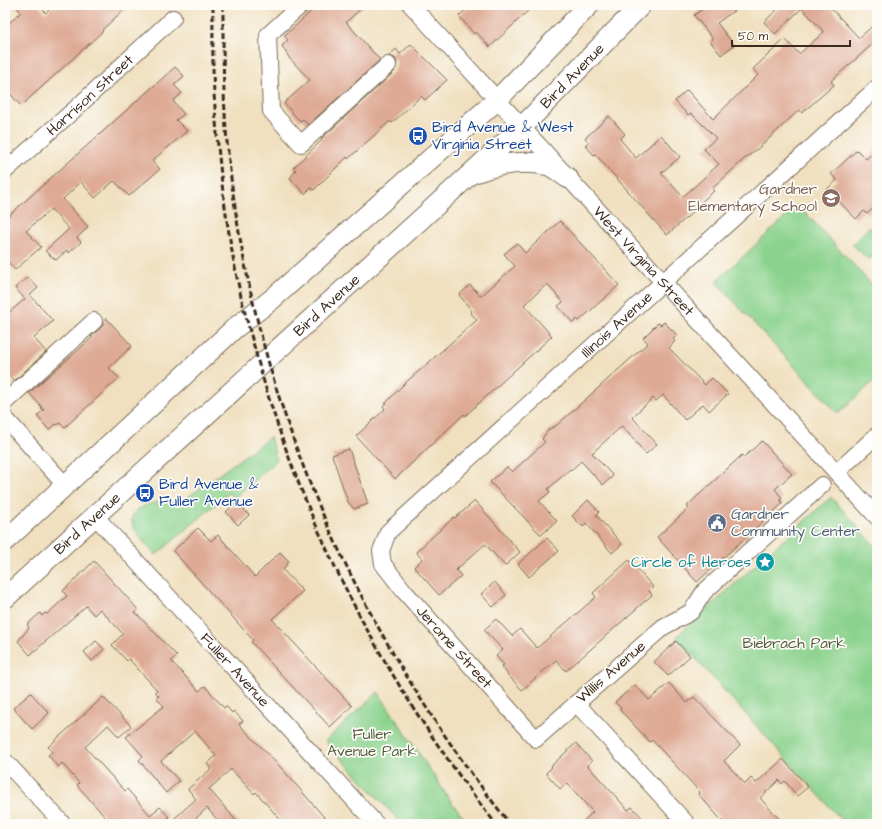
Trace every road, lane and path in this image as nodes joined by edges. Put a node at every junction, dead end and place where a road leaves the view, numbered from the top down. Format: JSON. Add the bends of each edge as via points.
{"nodes":[{"id":1,"x":301,"y":5,"type":"edge"},
{"id":2,"x":411,"y":5,"type":"edge"},
{"id":3,"x":589,"y":5,"type":"edge"},
{"id":4,"x":641,"y":5,"type":"edge"},
{"id":5,"x":173,"y":18,"type":"dead end"},
{"id":6,"x":388,"y":65,"type":"dead end"},
{"id":7,"x":877,"y":88,"type":"edge"},
{"id":8,"x":497,"y":100,"type":"junction"},
{"id":9,"x":522,"y":127,"type":"junction"},
{"id":10,"x":5,"y":171,"type":"edge"},
{"id":11,"x":469,"y":175,"type":"junction"},
{"id":12,"x":568,"y":178,"type":"junction"},
{"id":13,"x":664,"y":282,"type":"junction"},
{"id":14,"x":94,"y":322,"type":"dead end"},
{"id":15,"x":5,"y":402,"type":"edge"},
{"id":16,"x":5,"y":418,"type":"edge"},
{"id":17,"x":877,"y":435,"type":"edge"},
{"id":18,"x":837,"y":472,"type":"junction"},
{"id":19,"x":65,"y":485,"type":"junction"},
{"id":20,"x":822,"y":485,"type":"dead end"},
{"id":21,"x":95,"y":516,"type":"junction"},
{"id":22,"x":877,"y":517,"type":"edge"},
{"id":23,"x":5,"y":541,"type":"edge"},
{"id":24,"x":381,"y":551,"type":"joint"},
{"id":25,"x":5,"y":598,"type":"edge"},
{"id":26,"x":576,"y":703,"type":"junction"},
{"id":27,"x":536,"y":739,"type":"joint"},
{"id":28,"x":5,"y":760,"type":"edge"},
{"id":29,"x":63,"y":824,"type":"edge"},
{"id":30,"x":376,"y":824,"type":"edge"},
{"id":31,"x":686,"y":824,"type":"edge"}],
"edges":[{"from":1,"to":6,"type":"street","via":[[268,35],[271,110],[301,144]]},
{"from":2,"to":8,"type":"street","name":"West Virginia Street"},
{"from":3,"to":8,"type":"main road"},
{"from":4,"to":9,"type":"main road","name":"Bird Avenue"},
{"from":5,"to":10,"type":"street","name":"Harrison Street"},
{"from":7,"to":13,"type":"street","name":"Illinois Avenue"},
{"from":8,"to":9,"type":"street","name":"West Virginia Street"},
{"from":8,"to":19,"type":"main road","via":[[271,300],[235,328]]},
{"from":9,"to":11,"type":"main road","name":"Bird Avenue"},
{"from":9,"to":12,"type":"street","name":"West Virginia Street"},
{"from":11,"to":12,"type":"main road","via":[[497,165],[520,163],[548,165]]},
{"from":11,"to":21,"type":"main road","name":"Bird Avenue"},
{"from":12,"to":13,"type":"street","name":"West Virginia Street"},
{"from":13,"to":18,"type":"street","name":"West Virginia Street"},
{"from":13,"to":24,"type":"street","name":"Illinois Avenue","via":[[388,532]]},
{"from":14,"to":15,"type":"street"},
{"from":16,"to":19,"type":"street"},
{"from":17,"to":18,"type":"street"},
{"from":18,"to":22,"type":"street","name":"West Virginia Street"},
{"from":19,"to":23,"type":"main road"},
{"from":20,"to":26,"type":"street","name":"Willis Avenue","via":[[704,592],[691,612],[663,627]]},
{"from":21,"to":25,"type":"main road","name":"Bird Avenue"},
{"from":21,"to":30,"type":"street","name":"Fuller Avenue"},
{"from":24,"to":27,"type":"street","name":"Jerome Street","via":[[383,564],[404,591]]},
{"from":26,"to":27,"type":"street","name":"Willis Avenue"},
{"from":26,"to":31,"type":"street"},
{"from":28,"to":29,"type":"street"}]}
